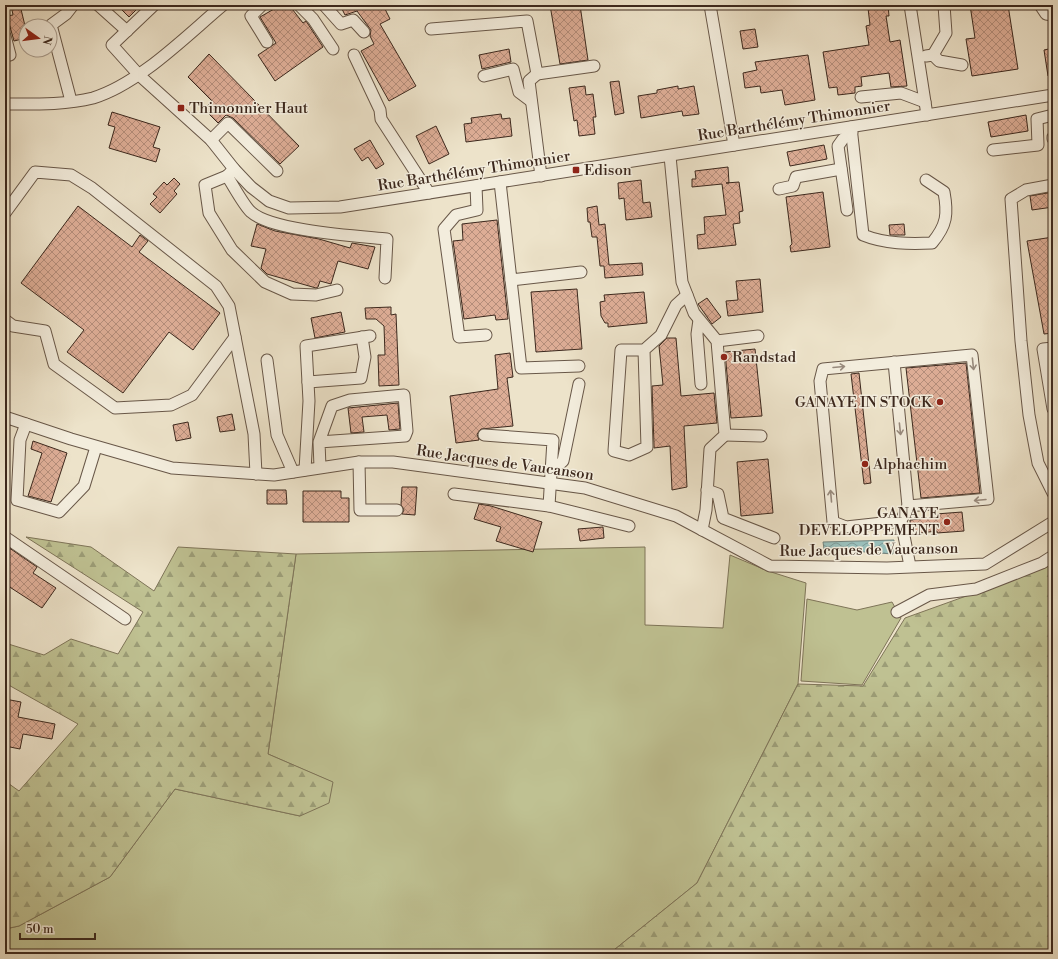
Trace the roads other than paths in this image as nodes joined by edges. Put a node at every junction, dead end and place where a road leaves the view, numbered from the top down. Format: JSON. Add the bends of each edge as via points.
{"nodes":[{"id":1,"x":73,"y":5,"type":"edge"},
{"id":2,"x":98,"y":5,"type":"edge"},
{"id":3,"x":154,"y":5,"type":"edge"},
{"id":4,"x":224,"y":5,"type":"edge"},
{"id":5,"x":262,"y":5,"type":"edge"},
{"id":6,"x":299,"y":5,"type":"edge"},
{"id":7,"x":324,"y":5,"type":"edge"},
{"id":8,"x":710,"y":5,"type":"edge"},
{"id":9,"x":910,"y":5,"type":"edge"},
{"id":10,"x":944,"y":5,"type":"edge"},
{"id":11,"x":1040,"y":5,"type":"edge"},
{"id":12,"x":1053,"y":15,"type":"edge"},
{"id":13,"x":431,"y":29,"type":"dead end"},
{"id":14,"x":126,"y":31,"type":"junction"},
{"id":15,"x":364,"y":32,"type":"dead end"},
{"id":16,"x":5,"y":36,"type":"edge"},
{"id":17,"x":267,"y":42,"type":"dead end"},
{"id":18,"x":333,"y":50,"type":"dead end"},
{"id":19,"x":10,"y":55,"type":"dead end"},
{"id":20,"x":354,"y":55,"type":"dead end"},
{"id":21,"x":933,"y":55,"type":"junction"},
{"id":22,"x":918,"y":58,"type":"junction"},
{"id":23,"x":962,"y":65,"type":"dead end"},
{"id":24,"x":594,"y":66,"type":"dead end"},
{"id":25,"x":537,"y":74,"type":"junction"},
{"id":26,"x":139,"y":75,"type":"junction"},
{"id":27,"x":484,"y":76,"type":"dead end"},
{"id":28,"x":1053,"y":95,"type":"edge"},
{"id":29,"x":861,"y":96,"type":"dead end"},
{"id":30,"x":71,"y":101,"type":"junction"},
{"id":31,"x":531,"y":101,"type":"junction"},
{"id":32,"x":925,"y":102,"type":"junction"},
{"id":33,"x":5,"y":104,"type":"edge"},
{"id":34,"x":927,"y":115,"type":"junction"},
{"id":35,"x":1053,"y":115,"type":"edge"},
{"id":36,"x":852,"y":130,"type":"junction"},
{"id":37,"x":211,"y":140,"type":"junction"},
{"id":38,"x":734,"y":145,"type":"junction"},
{"id":39,"x":993,"y":150,"type":"dead end"},
{"id":40,"x":670,"y":156,"type":"junction"},
{"id":41,"x":841,"y":169,"type":"junction"},
{"id":42,"x":276,"y":171,"type":"dead end"},
{"id":43,"x":231,"y":172,"type":"junction"},
{"id":44,"x":541,"y":176,"type":"junction"},
{"id":45,"x":926,"y":180,"type":"dead end"},
{"id":46,"x":500,"y":182,"type":"junction"},
{"id":47,"x":1053,"y":185,"type":"edge"},
{"id":48,"x":476,"y":186,"type":"junction"},
{"id":49,"x":779,"y":189,"type":"dead end"},
{"id":50,"x":429,"y":193,"type":"junction"},
{"id":51,"x":847,"y":210,"type":"dead end"},
{"id":52,"x":5,"y":213,"type":"edge"},
{"id":53,"x":581,"y":272,"type":"dead end"},
{"id":54,"x":385,"y":278,"type":"dead end"},
{"id":55,"x":511,"y":280,"type":"junction"},
{"id":56,"x":337,"y":290,"type":"dead end"},
{"id":57,"x":687,"y":295,"type":"junction"},
{"id":58,"x":5,"y":320,"type":"edge"},
{"id":59,"x":699,"y":320,"type":"junction"},
{"id":60,"x":486,"y":335,"type":"dead end"},
{"id":61,"x":758,"y":336,"type":"dead end"},
{"id":62,"x":234,"y":338,"type":"junction"},
{"id":63,"x":717,"y":341,"type":"junction"},
{"id":64,"x":1053,"y":348,"type":"edge"},
{"id":65,"x":644,"y":350,"type":"junction"},
{"id":66,"x":267,"y":360,"type":"dead end"},
{"id":67,"x":894,"y":362,"type":"junction"},
{"id":68,"x":579,"y":366,"type":"dead end"},
{"id":69,"x":308,"y":382,"type":"junction"},
{"id":70,"x":579,"y":384,"type":"dead end"},
{"id":71,"x":701,"y":384,"type":"dead end"},
{"id":72,"x":1053,"y":409,"type":"edge"},
{"id":73,"x":5,"y":417,"type":"edge"},
{"id":74,"x":26,"y":424,"type":"junction"},
{"id":75,"x":484,"y":435,"type":"dead end"},
{"id":76,"x":725,"y":435,"type":"junction"},
{"id":77,"x":761,"y":436,"type":"dead end"},
{"id":78,"x":319,"y":442,"type":"junction"},
{"id":79,"x":96,"y":446,"type":"junction"},
{"id":80,"x":359,"y":462,"type":"junction"},
{"id":81,"x":320,"y":467,"type":"junction"},
{"id":82,"x":305,"y":470,"type":"junction"},
{"id":83,"x":552,"y":471,"type":"junction"},
{"id":84,"x":293,"y":472,"type":"junction"},
{"id":85,"x":256,"y":474,"type":"junction"},
{"id":86,"x":551,"y":483,"type":"junction"},
{"id":87,"x":707,"y":490,"type":"junction"},
{"id":88,"x":454,"y":494,"type":"dead end"},
{"id":89,"x":1053,"y":494,"type":"edge"},
{"id":90,"x":549,"y":506,"type":"junction"},
{"id":91,"x":908,"y":506,"type":"junction"},
{"id":92,"x":397,"y":510,"type":"dead end"},
{"id":93,"x":901,"y":521,"type":"junction"},
{"id":94,"x":1053,"y":522,"type":"edge"},
{"id":95,"x":630,"y":526,"type":"dead end"},
{"id":96,"x":702,"y":530,"type":"junction"},
{"id":97,"x":5,"y":536,"type":"edge"},
{"id":98,"x":774,"y":538,"type":"dead end"},
{"id":99,"x":1053,"y":556,"type":"edge"},
{"id":100,"x":910,"y":566,"type":"junction"},
{"id":101,"x":897,"y":612,"type":"dead end"},
{"id":102,"x":125,"y":619,"type":"dead end"}],
"edges":[{"from":1,"to":30,"type":"street","via":[[51,25]]},
{"from":2,"to":14,"type":"street"},
{"from":3,"to":14,"type":"street"},
{"from":4,"to":26,"type":"street"},
{"from":5,"to":17,"type":"street","via":[[251,16]]},
{"from":6,"to":18,"type":"street","via":[[313,19]]},
{"from":7,"to":15,"type":"street","via":[[341,24],[353,20]]},
{"from":8,"to":38,"type":"street"},
{"from":9,"to":22,"type":"street"},
{"from":10,"to":21,"type":"street","via":[[946,33]]},
{"from":11,"to":12,"type":"street","via":[[1046,14]]},
{"from":13,"to":25,"type":"street","via":[[527,21]]},
{"from":14,"to":26,"type":"street","name":"Rue Barthélémy Thimonnier","via":[[112,45]]},
{"from":16,"to":19,"type":"street"},
{"from":20,"to":50,"type":"street","via":[[380,110],[381,119]]},
{"from":21,"to":22,"type":"street"},
{"from":21,"to":23,"type":"street","via":[[939,60]]},
{"from":22,"to":32,"type":"street"},
{"from":24,"to":25,"type":"street"},
{"from":25,"to":31,"type":"street","via":[[529,81]]},
{"from":26,"to":30,"type":"street","via":[[93,98]]},
{"from":26,"to":37,"type":"street","name":"Rue Barthélémy Thimonnier"},
{"from":27,"to":31,"type":"street","via":[[513,69],[519,92]]},
{"from":28,"to":34,"type":"street","name":"Rue Barthélémy Thimonnier"},
{"from":29,"to":32,"type":"street","via":[[901,93]]},
{"from":30,"to":33,"type":"street","via":[[50,104]]},
{"from":31,"to":44,"type":"street"},
{"from":32,"to":34,"type":"street"},
{"from":34,"to":36,"type":"street","name":"Rue Barthélémy Thimonnier"},
{"from":35,"to":39,"type":"street","via":[[1037,119],[1038,145]]},
{"from":36,"to":38,"type":"street","name":"Rue Barthélémy Thimonnier"},
{"from":36,"to":41,"type":"street","via":[[838,146]]},
{"from":36,"to":45,"type":"street","via":[[863,235],[876,240],[932,243],[943,231],[947,208],[944,192]]},
{"from":37,"to":42,"type":"street","via":[[228,123]]},
{"from":37,"to":43,"type":"street","name":"Rue Barthélémy Thimonnier"},
{"from":38,"to":40,"type":"street","name":"Rue Barthélémy Thimonnier"},
{"from":40,"to":44,"type":"street","name":"Rue Barthélémy Thimonnier"},
{"from":40,"to":57,"type":"street","via":[[682,282]]},
{"from":41,"to":49,"type":"street","via":[[796,177],[793,186]]},
{"from":41,"to":51,"type":"street"},
{"from":43,"to":50,"type":"street","name":"Rue Barthélémy Thimonnier","via":[[269,201],[289,208],[340,207]]},
{"from":43,"to":54,"type":"street","via":[[251,212],[274,223],[323,232],[387,239]]},
{"from":43,"to":56,"type":"street","via":[[205,185],[210,213],[232,250],[265,282],[292,294],[316,295]]},
{"from":44,"to":46,"type":"street","name":"Rue Barthélémy Thimonnier"},
{"from":46,"to":48,"type":"street","name":"Rue Barthélémy Thimonnier"},
{"from":46,"to":55,"type":"street"},
{"from":47,"to":89,"type":"street","via":[[1026,190],[1011,199],[1029,415],[1038,463]]},
{"from":48,"to":50,"type":"street","name":"Rue Barthélémy Thimonnier"},
{"from":48,"to":60,"type":"street","via":[[477,210],[456,214],[444,229],[459,337]]},
{"from":52,"to":62,"type":"street","via":[[35,172],[72,176],[92,188],[216,286],[229,306]]},
{"from":53,"to":55,"type":"street"},
{"from":55,"to":68,"type":"street","via":[[521,368]]},
{"from":57,"to":59,"type":"street"},
{"from":57,"to":65,"type":"street","via":[[676,305],[660,335]]},
{"from":58,"to":62,"type":"street","via":[[13,326],[45,331],[54,364],[115,408],[171,405],[192,395]]},
{"from":59,"to":63,"type":"street"},
{"from":59,"to":71,"type":"street","via":[[697,334]]},
{"from":61,"to":63,"type":"street"},
{"from":62,"to":85,"type":"street","via":[[254,434]]},
{"from":63,"to":76,"type":"street"},
{"from":64,"to":72,"type":"street","via":[[1043,349]]},
{"from":65,"to":65,"type":"street","via":[[647,447],[629,456],[614,451],[621,350]]},
{"from":66,"to":84,"type":"street","via":[[277,435]]},
{"from":67,"to":91,"type":"street","one_way":true},
{"from":67,"to":91,"type":"street","one_way":true,"via":[[972,354],[988,490],[988,499]]},
{"from":93,"to":67,"type":"street","one_way":true,"via":[[846,527],[833,522],[820,381],[823,369]]},
{"from":69,"to":69,"type":"street","via":[[306,346],[366,336],[360,378]]},
{"from":69,"to":82,"type":"street"},
{"from":70,"to":83,"type":"street","via":[[563,461]]},
{"from":73,"to":74,"type":"street","name":"Rue Jacques de Vaucanson"},
{"from":74,"to":79,"type":"street","name":"Rue Jacques de Vaucanson"},
{"from":74,"to":79,"type":"street","via":[[20,440],[17,500],[58,512],[84,486]]},
{"from":75,"to":83,"type":"street","via":[[553,440]]},
{"from":76,"to":77,"type":"street"},
{"from":76,"to":87,"type":"street","via":[[710,449]]},
{"from":78,"to":78,"type":"street","via":[[405,436],[407,431],[404,395],[350,400],[332,406]]},
{"from":78,"to":81,"type":"street"},
{"from":79,"to":85,"type":"street","name":"Rue Jacques de Vaucanson","via":[[172,468]]},
{"from":80,"to":81,"type":"street","name":"Rue Jacques de Vaucanson"},
{"from":80,"to":86,"type":"street","name":"Rue Jacques de Vaucanson","via":[[393,462]]},
{"from":80,"to":92,"type":"street","via":[[360,510]]},
{"from":81,"to":82,"type":"street","name":"Rue Jacques de Vaucanson"},
{"from":82,"to":84,"type":"street","name":"Rue Jacques de Vaucanson"},
{"from":83,"to":86,"type":"street"},
{"from":84,"to":85,"type":"street","name":"Rue Jacques de Vaucanson"},
{"from":86,"to":90,"type":"street"},
{"from":86,"to":96,"type":"street","name":"Rue Jacques de Vaucanson","via":[[585,488],[676,516]]},
{"from":87,"to":96,"type":"street"},
{"from":87,"to":98,"type":"street","via":[[718,494],[723,518]]},
{"from":88,"to":90,"type":"street"},
{"from":90,"to":95,"type":"street"},
{"from":91,"to":93,"type":"street"},
{"from":93,"to":100,"type":"street"},
{"from":94,"to":100,"type":"street","name":"Rue Jacques de Vaucanson","via":[[985,564]]},
{"from":96,"to":100,"type":"street","name":"Rue Jacques de Vaucanson","via":[[770,566]]},
{"from":97,"to":102,"type":"street"},
{"from":99,"to":101,"type":"street","via":[[1042,563],[976,589],[929,595]]}]}
